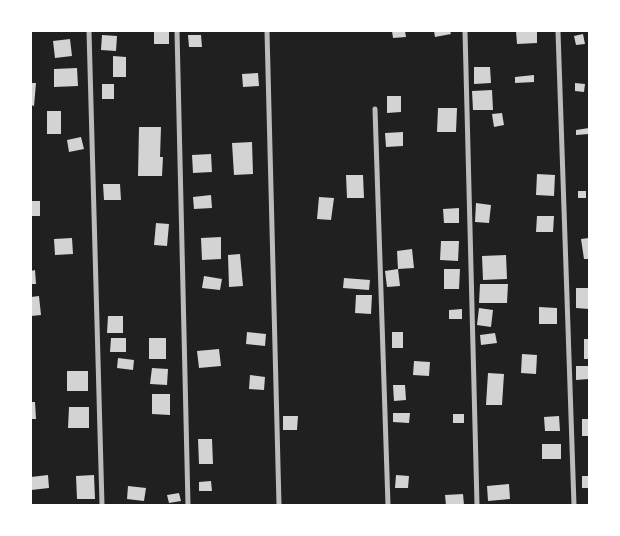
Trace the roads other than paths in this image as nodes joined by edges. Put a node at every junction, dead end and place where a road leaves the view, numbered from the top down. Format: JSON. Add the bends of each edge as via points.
{"nodes":[{"id":1,"x":89,"y":31,"type":"edge"},
{"id":2,"x":177,"y":31,"type":"edge"},
{"id":3,"x":267,"y":31,"type":"edge"},
{"id":4,"x":465,"y":31,"type":"edge"},
{"id":5,"x":558,"y":31,"type":"edge"},
{"id":6,"x":375,"y":109,"type":"dead end"},
{"id":7,"x":102,"y":505,"type":"edge"},
{"id":8,"x":188,"y":505,"type":"edge"},
{"id":9,"x":279,"y":505,"type":"edge"},
{"id":10,"x":388,"y":505,"type":"edge"},
{"id":11,"x":476,"y":505,"type":"edge"},
{"id":12,"x":574,"y":505,"type":"edge"}],
"edges":[{"from":1,"to":7,"type":"street"},
{"from":2,"to":8,"type":"street"},
{"from":3,"to":9,"type":"street"},
{"from":4,"to":11,"type":"street"},
{"from":5,"to":12,"type":"street"},
{"from":6,"to":10,"type":"street"}]}
